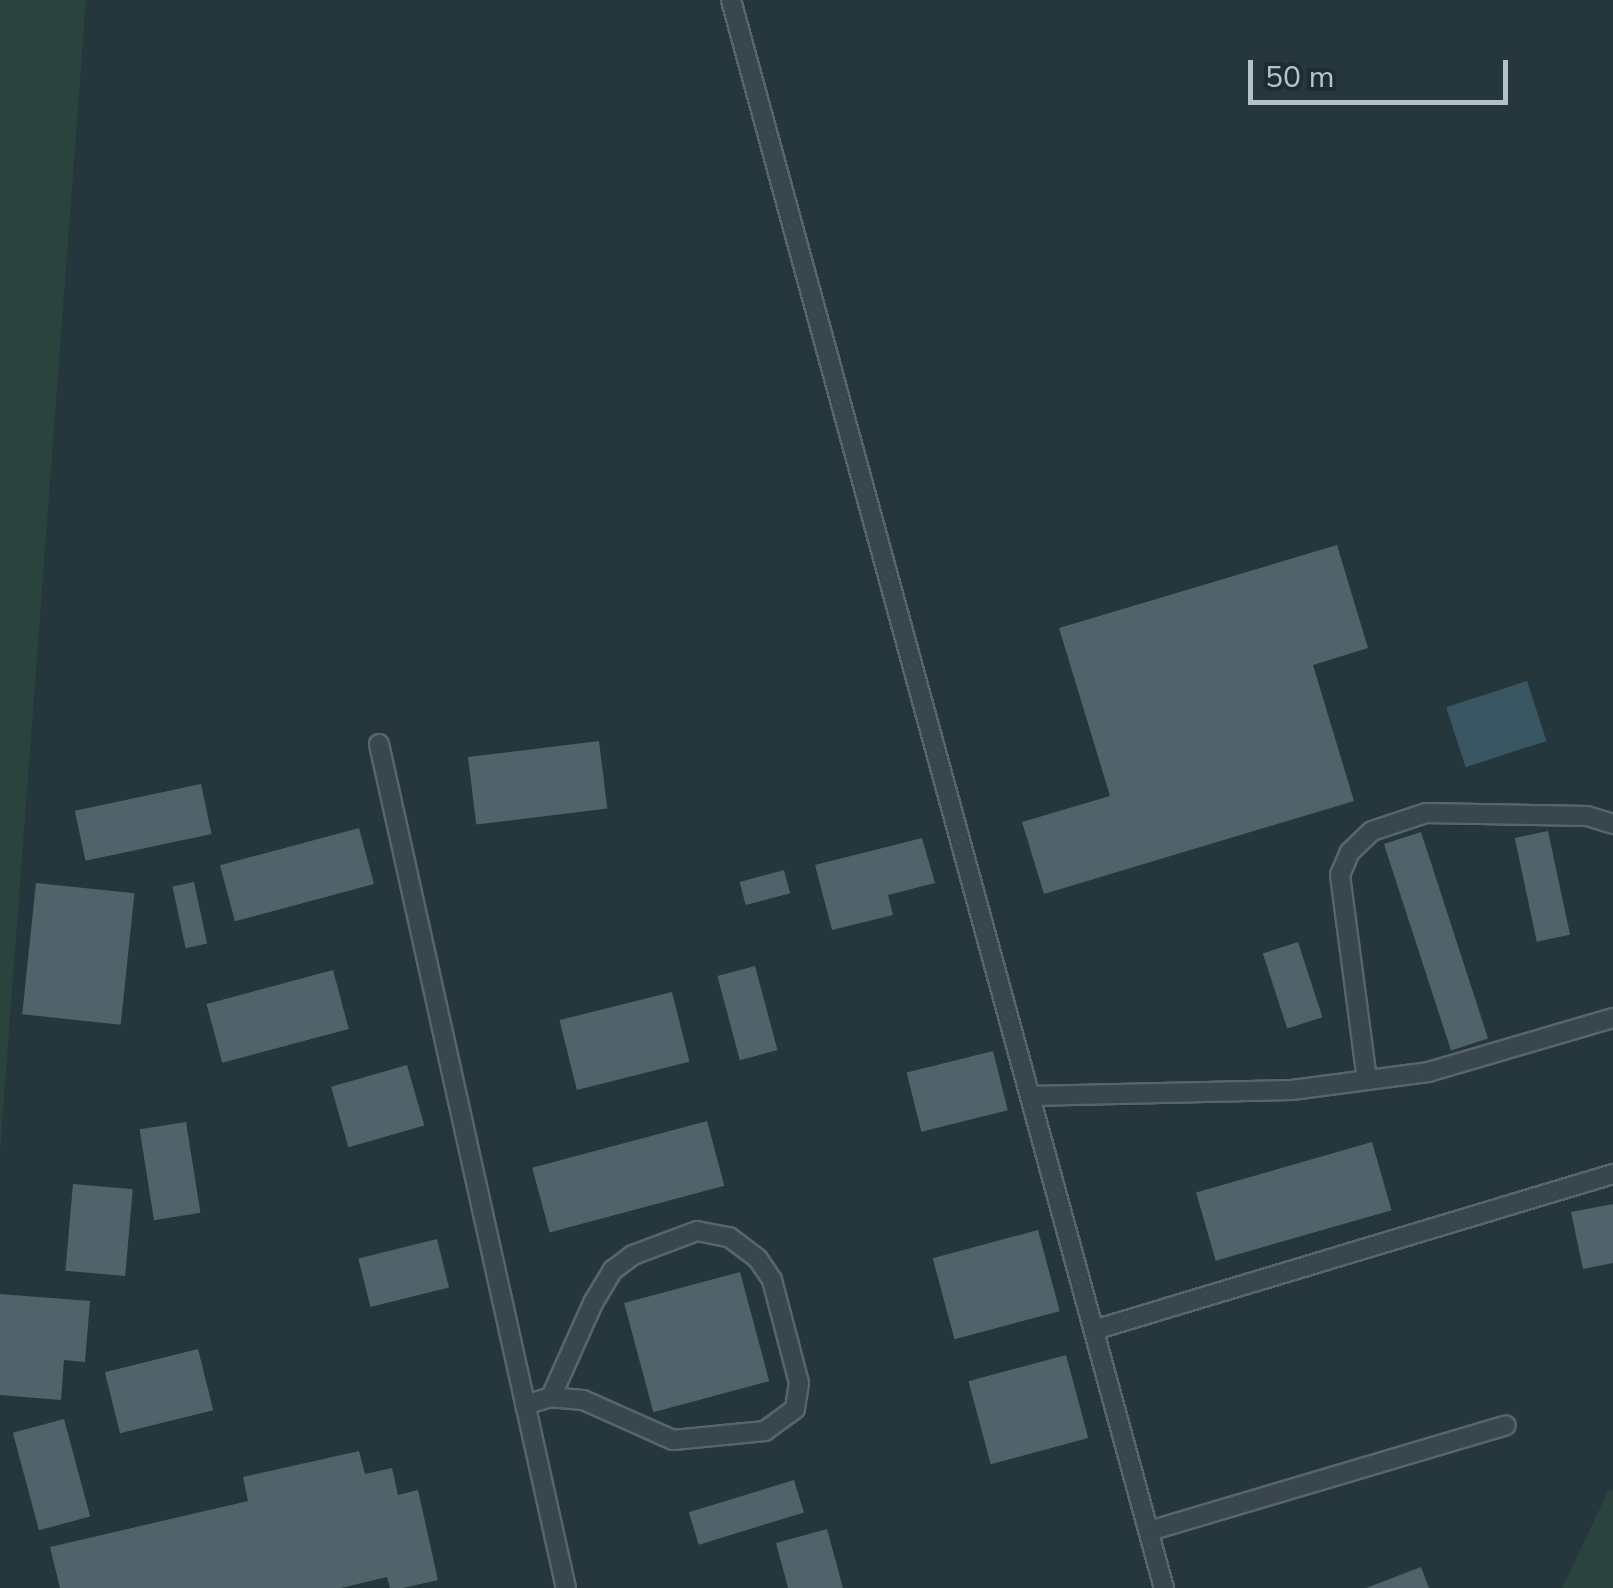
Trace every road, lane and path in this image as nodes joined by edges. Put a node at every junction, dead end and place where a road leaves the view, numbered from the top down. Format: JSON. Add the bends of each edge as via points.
{"nodes":[{"id":1,"x":730,"y":0,"type":"edge"},
{"id":2,"x":379,"y":744,"type":"dead end"},
{"id":3,"x":1613,"y":824,"type":"edge"},
{"id":4,"x":1613,"y":1018,"type":"edge"},
{"id":5,"x":1366,"y":1080,"type":"junction"},
{"id":6,"x":1030,"y":1096,"type":"junction"},
{"id":7,"x":1613,"y":1174,"type":"edge"},
{"id":8,"x":1094,"y":1330,"type":"junction"},
{"id":9,"x":551,"y":1397,"type":"junction"},
{"id":10,"x":525,"y":1404,"type":"junction"},
{"id":11,"x":1506,"y":1426,"type":"dead end"},
{"id":12,"x":1148,"y":1531,"type":"junction"},
{"id":13,"x":566,"y":1588,"type":"edge"},
{"id":14,"x":1164,"y":1588,"type":"edge"}],
"edges":[{"from":1,"to":6,"type":"lane"},
{"from":2,"to":10,"type":"lane"},
{"from":3,"to":5,"type":"lane","via":[[1570,815],[1426,813],[1372,832],[1350,852],[1340,874]]},
{"from":4,"to":5,"type":"lane","via":[[1428,1072]]},
{"from":5,"to":6,"type":"lane","via":[[1292,1090]]},
{"from":6,"to":8,"type":"lane"},
{"from":7,"to":8,"type":"lane"},
{"from":8,"to":12,"type":"lane"},
{"from":9,"to":9,"type":"lane","via":[[582,1400],[673,1440],[765,1431],[795,1409],[798,1383],[772,1280],[730,1237],[697,1231],[633,1255],[612,1270],[593,1302]]},
{"from":9,"to":10,"type":"lane"},
{"from":10,"to":13,"type":"lane"},
{"from":11,"to":12,"type":"lane"},
{"from":12,"to":14,"type":"lane"}]}
